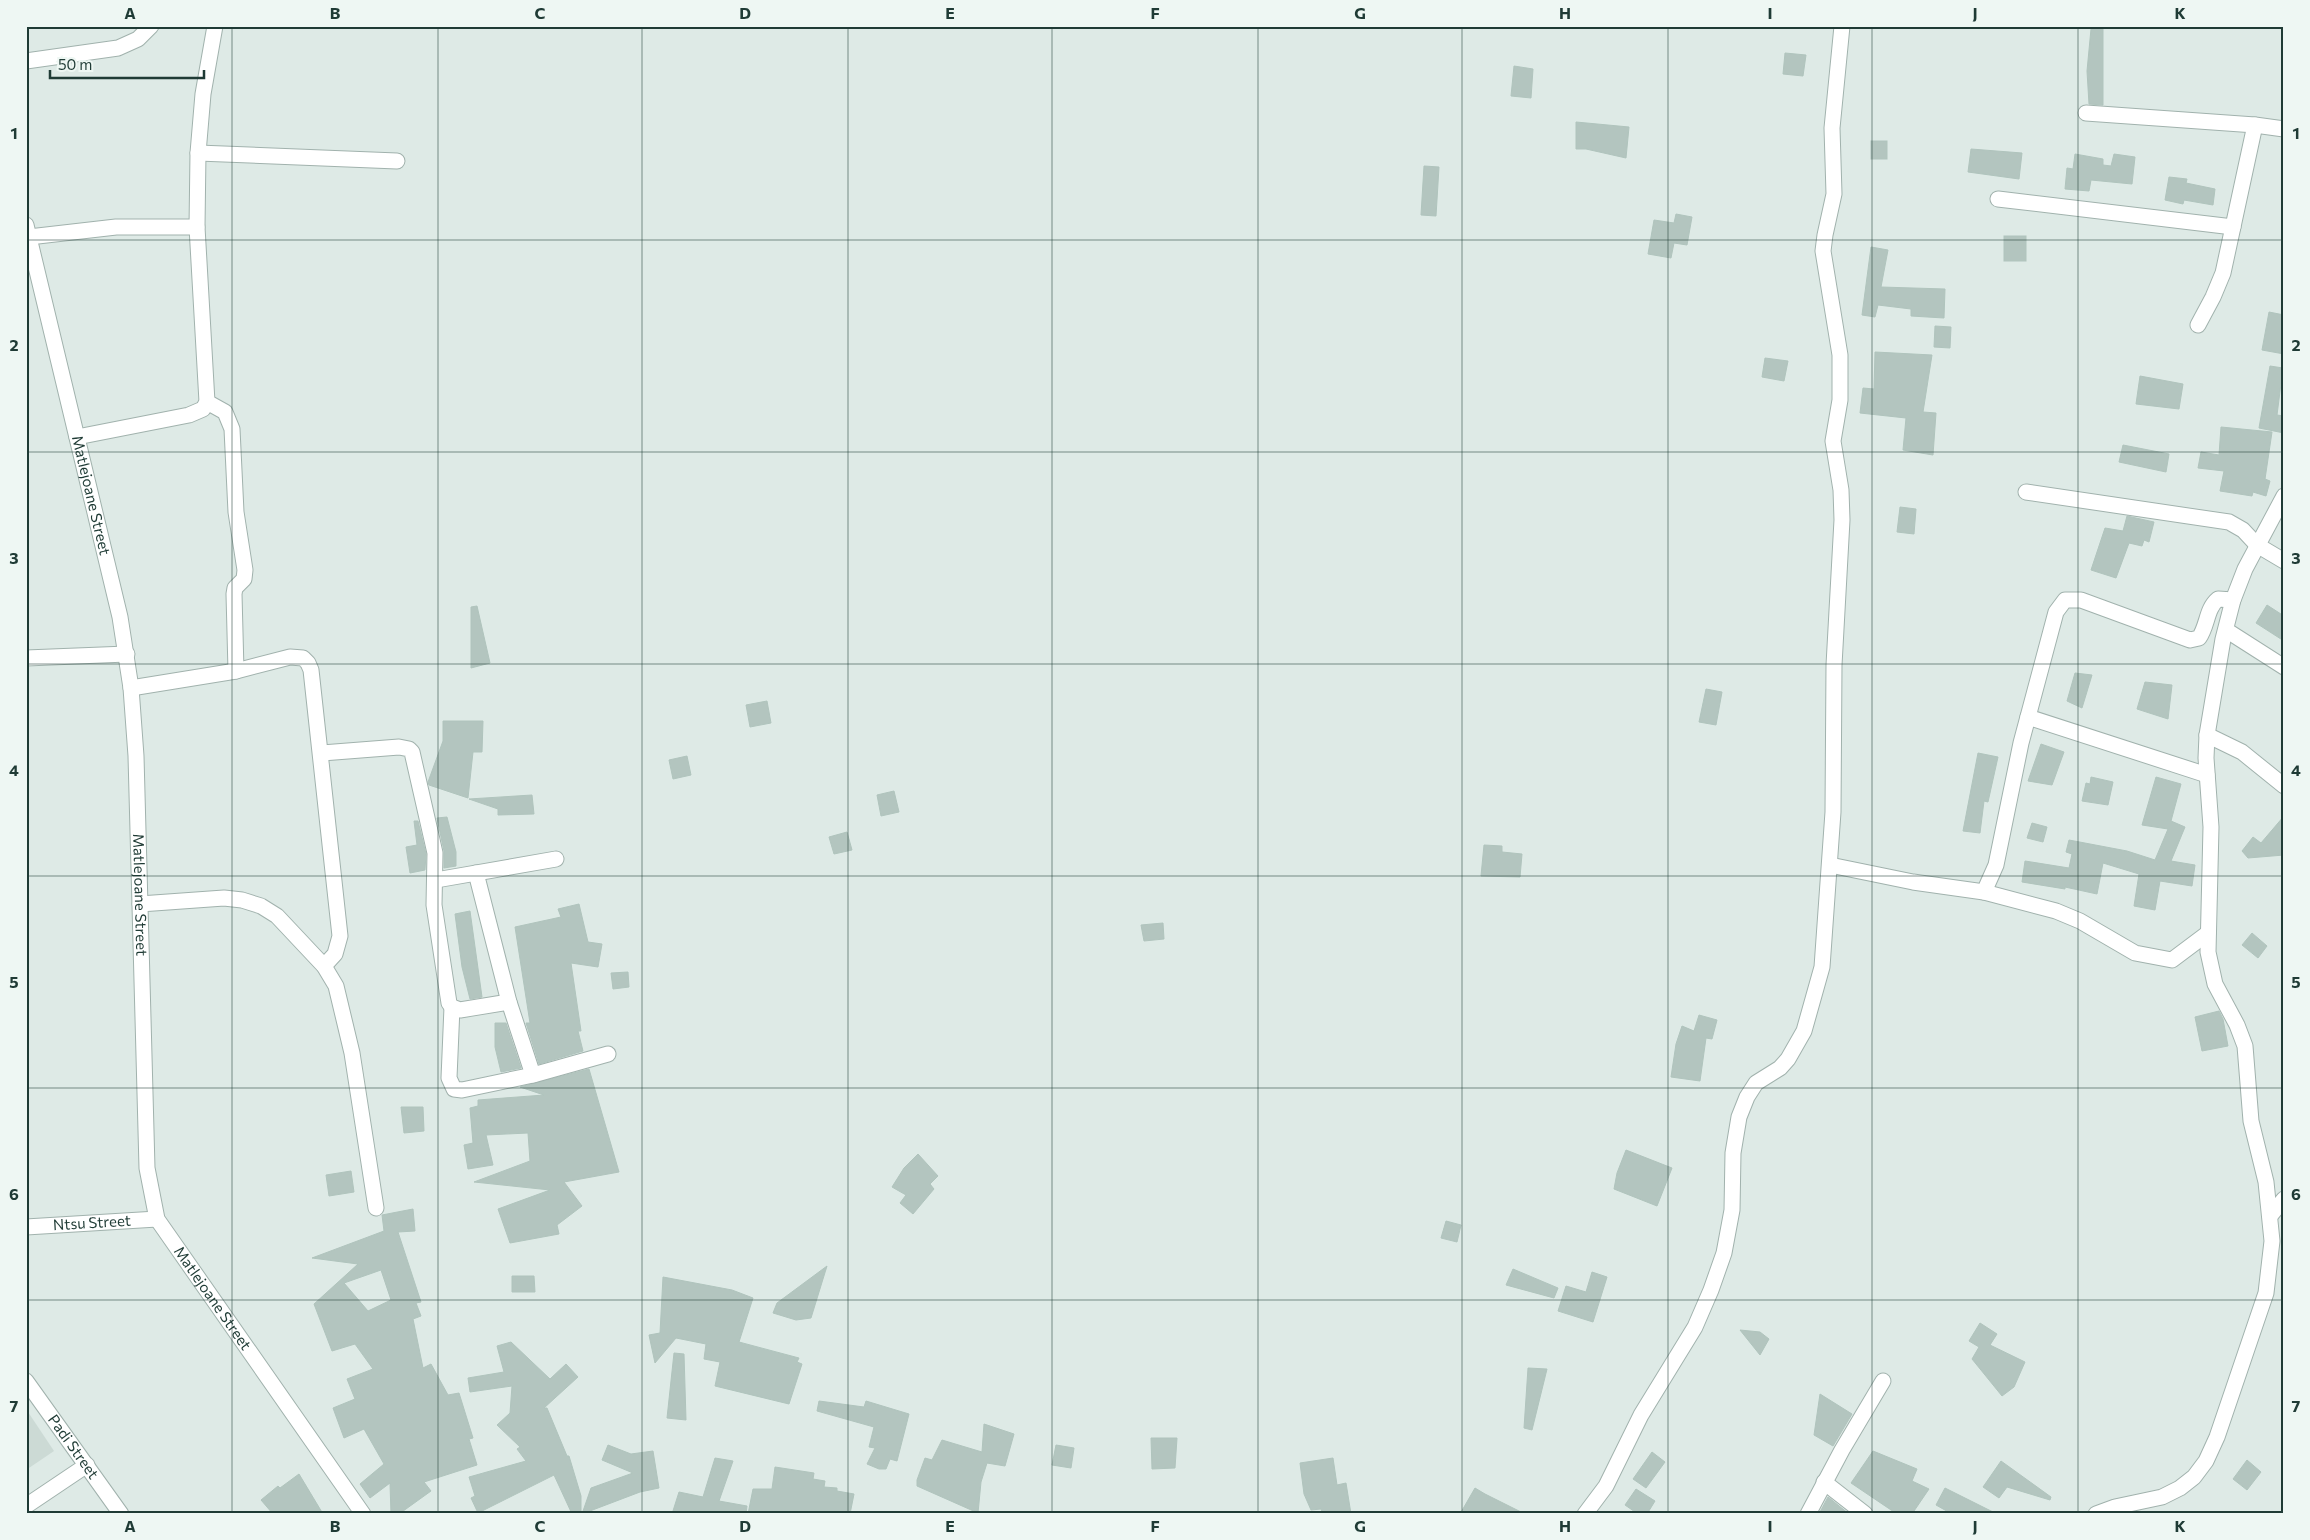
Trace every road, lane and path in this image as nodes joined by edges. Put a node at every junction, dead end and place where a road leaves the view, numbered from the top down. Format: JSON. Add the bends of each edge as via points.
{"nodes":[{"id":1,"x":151,"y":26,"type":"edge"},
{"id":2,"x":216,"y":26,"type":"edge"},
{"id":3,"x":1842,"y":26,"type":"edge"},
{"id":4,"x":26,"y":61,"type":"edge"},
{"id":5,"x":2086,"y":114,"type":"dead end"},
{"id":6,"x":2255,"y":125,"type":"junction"},
{"id":7,"x":2284,"y":129,"type":"edge"},
{"id":8,"x":198,"y":153,"type":"junction"},
{"id":9,"x":397,"y":161,"type":"dead end"},
{"id":10,"x":1998,"y":199,"type":"dead end"},
{"id":11,"x":196,"y":227,"type":"junction"},
{"id":12,"x":2233,"y":227,"type":"junction"},
{"id":13,"x":28,"y":231,"type":"edge"},
{"id":14,"x":2198,"y":325,"type":"dead end"},
{"id":15,"x":207,"y":402,"type":"junction"},
{"id":16,"x":77,"y":437,"type":"junction"},
{"id":17,"x":2026,"y":492,"type":"dead end"},
{"id":18,"x":2284,"y":496,"type":"edge"},
{"id":19,"x":2257,"y":545,"type":"junction"},
{"id":20,"x":2284,"y":561,"type":"edge"},
{"id":21,"x":2233,"y":600,"type":"junction"},
{"id":22,"x":2226,"y":630,"type":"junction"},
{"id":23,"x":127,"y":654,"type":"junction"},
{"id":24,"x":26,"y":658,"type":"edge"},
{"id":25,"x":2284,"y":667,"type":"edge"},
{"id":26,"x":236,"y":671,"type":"junction"},
{"id":27,"x":131,"y":688,"type":"junction"},
{"id":28,"x":2028,"y":717,"type":"junction"},
{"id":29,"x":2208,"y":735,"type":"junction"},
{"id":30,"x":322,"y":753,"type":"junction"},
{"id":31,"x":2207,"y":775,"type":"junction"},
{"id":32,"x":2284,"y":786,"type":"edge"},
{"id":33,"x":556,"y":859,"type":"dead end"},
{"id":34,"x":1830,"y":865,"type":"junction"},
{"id":35,"x":476,"y":873,"type":"junction"},
{"id":36,"x":436,"y":880,"type":"junction"},
{"id":37,"x":1984,"y":892,"type":"junction"},
{"id":38,"x":140,"y":904,"type":"junction"},
{"id":39,"x":2208,"y":933,"type":"junction"},
{"id":40,"x":324,"y":966,"type":"junction"},
{"id":41,"x":509,"y":1002,"type":"junction"},
{"id":42,"x":452,"y":1007,"type":"junction"},
{"id":43,"x":608,"y":1054,"type":"dead end"},
{"id":44,"x":534,"y":1074,"type":"junction"},
{"id":45,"x":2284,"y":1199,"type":"edge"},
{"id":46,"x":376,"y":1208,"type":"dead end"},
{"id":47,"x":2270,"y":1216,"type":"junction"},
{"id":48,"x":157,"y":1219,"type":"junction"},
{"id":49,"x":26,"y":1227,"type":"edge"},
{"id":50,"x":26,"y":1381,"type":"edge"},
{"id":51,"x":1883,"y":1381,"type":"dead end"},
{"id":52,"x":87,"y":1465,"type":"junction"},
{"id":53,"x":1824,"y":1482,"type":"junction"},
{"id":54,"x":26,"y":1506,"type":"edge"},
{"id":55,"x":121,"y":1514,"type":"edge"},
{"id":56,"x":362,"y":1514,"type":"edge"},
{"id":57,"x":1585,"y":1514,"type":"edge"},
{"id":58,"x":1808,"y":1514,"type":"edge"},
{"id":59,"x":1865,"y":1514,"type":"edge"},
{"id":60,"x":2096,"y":1514,"type":"edge"}],
"edges":[{"from":1,"to":4,"type":"street","via":[[138,39],[118,48]]},
{"from":2,"to":8,"type":"street","via":[[203,94]]},
{"from":3,"to":34,"type":"street","via":[[1832,128],[1834,194],[1824,251],[1841,378],[1833,442],[1842,520],[1834,665]]},
{"from":5,"to":6,"type":"street"},
{"from":6,"to":7,"type":"street"},
{"from":6,"to":12,"type":"street"},
{"from":8,"to":9,"type":"street"},
{"from":8,"to":11,"type":"street"},
{"from":10,"to":12,"type":"street"},
{"from":11,"to":13,"type":"street"},
{"from":11,"to":15,"type":"street"},
{"from":12,"to":14,"type":"street","via":[[2223,273]]},
{"from":13,"to":16,"type":"street","name":"Matlejoane Street"},
{"from":15,"to":16,"type":"street","via":[[203,409],[189,415]]},
{"from":15,"to":26,"type":"street","via":[[225,412],[232,429],[236,512],[245,570],[244,580],[235,588],[234,594]]},
{"from":16,"to":23,"type":"street","name":"Matlejoane Street"},
{"from":17,"to":19,"type":"street","via":[[2230,522]]},
{"from":18,"to":19,"type":"street"},
{"from":19,"to":20,"type":"street"},
{"from":19,"to":21,"type":"street"},
{"from":21,"to":22,"type":"street"},
{"from":21,"to":28,"type":"street","via":[[2218,599],[2211,605],[2204,631],[2199,638],[2190,640],[2081,600],[2065,600],[2056,612]]},
{"from":22,"to":25,"type":"street"},
{"from":22,"to":29,"type":"street"},
{"from":23,"to":24,"type":"street"},
{"from":23,"to":27,"type":"street","name":"Matlejoane Street"},
{"from":26,"to":27,"type":"street"},
{"from":26,"to":30,"type":"street","via":[[303,658],[311,670]]},
{"from":27,"to":38,"type":"street","name":"Matlejoane Street"},
{"from":28,"to":31,"type":"street"},
{"from":28,"to":37,"type":"street","via":[[1996,865]]},
{"from":29,"to":31,"type":"street"},
{"from":29,"to":32,"type":"street","via":[[2242,752]]},
{"from":30,"to":36,"type":"street","via":[[399,747],[412,752],[435,853]]},
{"from":30,"to":40,"type":"street","via":[[340,936],[335,954]]},
{"from":31,"to":39,"type":"street","via":[[2212,827]]},
{"from":33,"to":35,"type":"street"},
{"from":34,"to":37,"type":"street","via":[[1912,882]]},
{"from":34,"to":57,"type":"street","via":[[1825,946],[1817,987],[1804,1031],[1788,1059],[1756,1083],[1739,1118],[1733,1153],[1732,1210],[1724,1253],[1711,1290],[1695,1327],[1637,1422],[1606,1486]]},
{"from":35,"to":36,"type":"street"},
{"from":35,"to":41,"type":"street"},
{"from":36,"to":42,"type":"street","via":[[434,905]]},
{"from":37,"to":39,"type":"street","via":[[2056,911],[2080,921],[2135,954],[2172,960]]},
{"from":38,"to":40,"type":"street","via":[[224,898],[261,906],[277,916]]},
{"from":38,"to":48,"type":"street","name":"Matlejoane Street","via":[[147,1168]]},
{"from":39,"to":47,"type":"street","via":[[2210,968],[2215,984],[2245,1046],[2251,1121],[2266,1182]]},
{"from":40,"to":46,"type":"street","via":[[336,986],[350,1045]]},
{"from":41,"to":42,"type":"street","via":[[460,1010]]},
{"from":41,"to":44,"type":"street"},
{"from":42,"to":44,"type":"street","via":[[449,1078],[452,1087],[462,1090]]},
{"from":43,"to":44,"type":"street"},
{"from":45,"to":47,"type":"street"},
{"from":47,"to":60,"type":"street","via":[[2272,1241],[2266,1293],[2206,1461],[2194,1477],[2162,1497],[2115,1506]]},
{"from":48,"to":49,"type":"street","name":"Ntsu Street"},
{"from":48,"to":56,"type":"street","name":"Matlejoane Street"},
{"from":50,"to":52,"type":"street","name":"Padi Street"},
{"from":51,"to":53,"type":"street"},
{"from":52,"to":54,"type":"street"},
{"from":52,"to":55,"type":"street","name":"Padi Street"},
{"from":53,"to":58,"type":"street"},
{"from":53,"to":59,"type":"street"}]}
